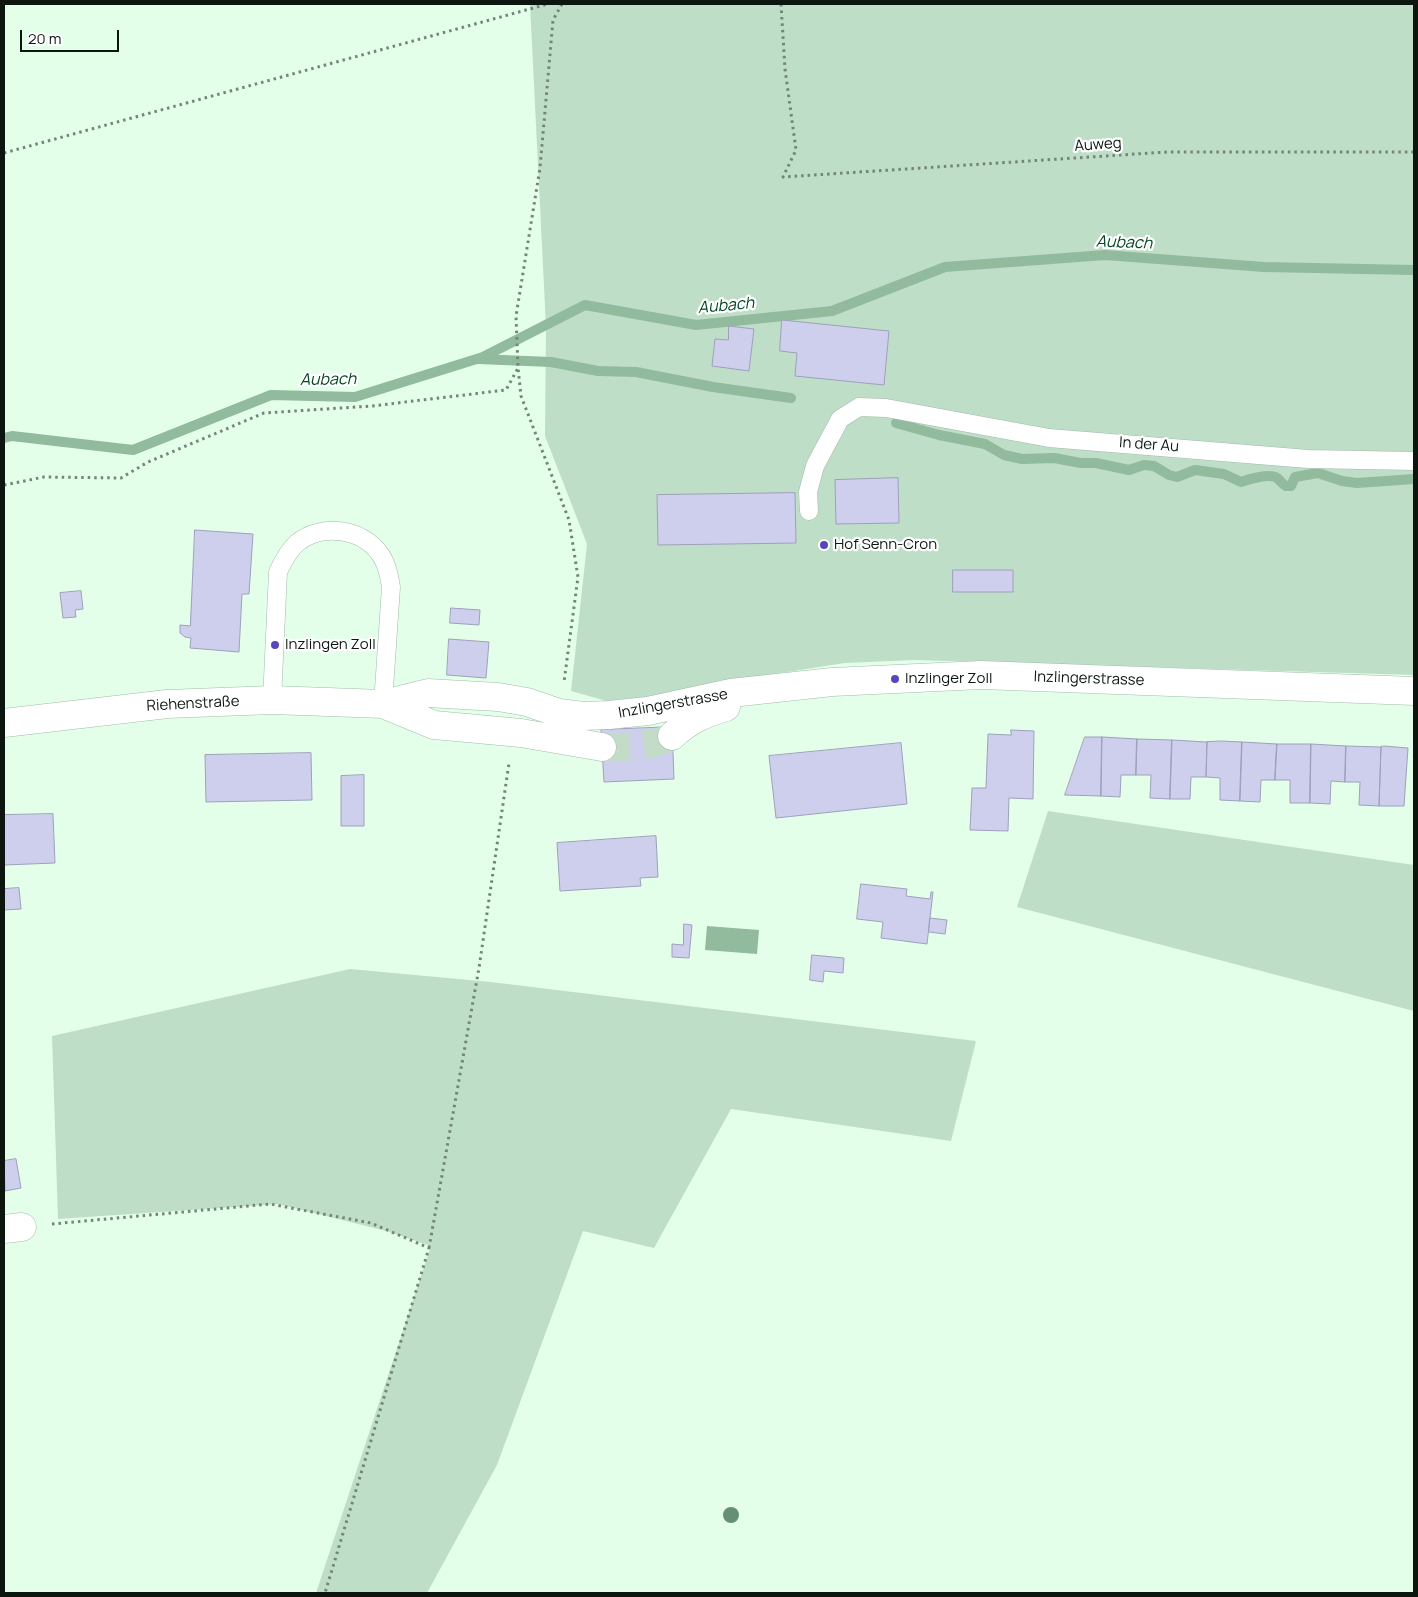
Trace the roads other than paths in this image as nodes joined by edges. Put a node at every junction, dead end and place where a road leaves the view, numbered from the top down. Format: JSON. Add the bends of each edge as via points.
{"nodes":[{"id":1,"x":1414,"y":461,"type":"edge"},
{"id":2,"x":809,"y":511,"type":"dead end"},
{"id":3,"x":763,"y":691,"type":"junction"},
{"id":4,"x":1414,"y":691,"type":"edge"},
{"id":5,"x":272,"y":700,"type":"junction"},
{"id":6,"x":527,"y":702,"type":"junction"},
{"id":7,"x":383,"y":704,"type":"junction"},
{"id":8,"x":553,"y":720,"type":"junction"},
{"id":9,"x":4,"y":723,"type":"edge"},
{"id":10,"x":517,"y":732,"type":"junction"},
{"id":11,"x":672,"y":736,"type":"tunnel mouth"},
{"id":12,"x":602,"y":747,"type":"tunnel mouth"}],
"edges":[{"from":1,"to":2,"type":"lane","name":"In der Au","via":[[1308,458],[1049,438],[886,408],[859,407],[840,419],[815,466],[808,492]]},
{"from":3,"to":4,"type":"street","name":"Inzlingerstrasse","via":[[832,682],[981,675]]},
{"from":3,"to":8,"type":"street","name":"Inzlingerstrasse","via":[[731,693],[648,711]]},
{"from":3,"to":11,"type":"street","name":"Inzlingerstrasse","via":[[740,703],[702,714]]},
{"from":5,"to":7,"type":"street","name":"Riehenstraße"},
{"from":5,"to":7,"type":"lane","via":[[278,572],[286,555],[298,542],[314,533],[332,530],[366,540],[380,553],[388,569],[391,587]]},
{"from":5,"to":9,"type":"street","name":"Riehenstraße","via":[[167,704]]},
{"from":6,"to":7,"type":"street","name":"Riehenstraße","via":[[428,693]]},
{"from":6,"to":8,"type":"street","name":"Riehenstraße"},
{"from":6,"to":10,"type":"lane"},
{"from":7,"to":10,"type":"street","name":"Riehenstraße","via":[[434,725]]},
{"from":8,"to":10,"type":"street","name":"Riehenstraße"},
{"from":8,"to":12,"type":"street"}]}
